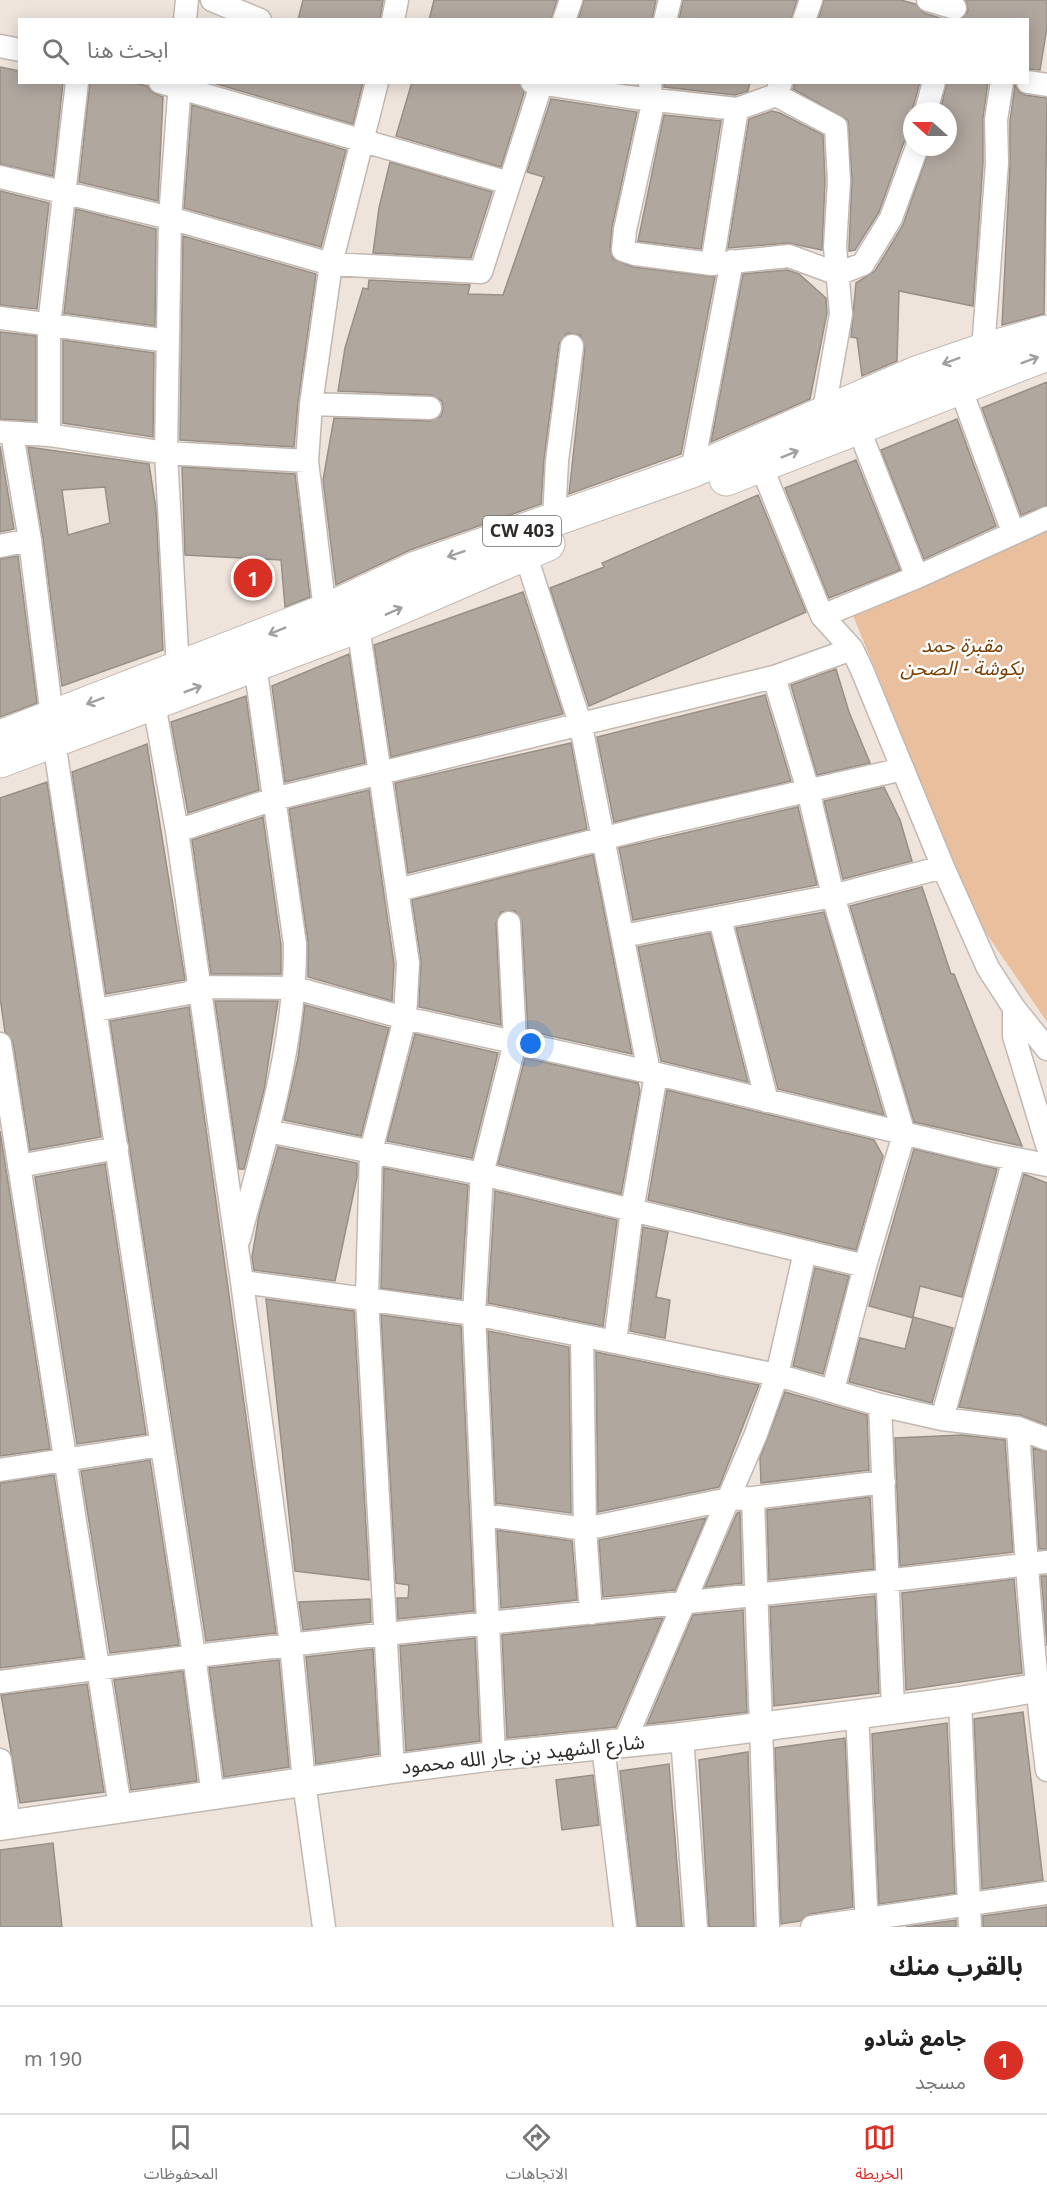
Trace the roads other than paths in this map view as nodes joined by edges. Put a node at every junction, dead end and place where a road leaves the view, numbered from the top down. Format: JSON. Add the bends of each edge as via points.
{"nodes":[{"id":1,"x":187,"y":0,"type":"edge"},
{"id":2,"x":212,"y":0,"type":"edge"},
{"id":3,"x":397,"y":0,"type":"edge"},
{"id":4,"x":571,"y":0,"type":"edge"},
{"id":5,"x":670,"y":0,"type":"edge"},
{"id":6,"x":811,"y":0,"type":"edge"},
{"id":7,"x":928,"y":0,"type":"edge"},
{"id":8,"x":955,"y":9,"type":"edge"},
{"id":9,"x":185,"y":18,"type":"edge"},
{"id":10,"x":255,"y":18,"type":"edge"},
{"id":11,"x":393,"y":18,"type":"edge"},
{"id":12,"x":565,"y":18,"type":"edge"},
{"id":13,"x":666,"y":18,"type":"edge"},
{"id":14,"x":805,"y":18,"type":"edge"},
{"id":15,"x":0,"y":46,"type":"edge"},
{"id":16,"x":18,"y":50,"type":"edge"},
{"id":17,"x":1029,"y":82,"type":"edge"},
{"id":18,"x":77,"y":84,"type":"edge"},
{"id":19,"x":173,"y":84,"type":"edge"},
{"id":20,"x":375,"y":84,"type":"edge"},
{"id":21,"x":539,"y":84,"type":"edge"},
{"id":22,"x":555,"y":84,"type":"edge"},
{"id":23,"x":934,"y":84,"type":"edge"},
{"id":24,"x":1002,"y":84,"type":"edge"},
{"id":25,"x":1047,"y":85,"type":"edge"},
{"id":26,"x":779,"y":89,"type":"edge"},
{"id":27,"x":650,"y":90,"type":"edge"},
{"id":28,"x":929,"y":102,"type":"edge"},
{"id":29,"x":737,"y":109,"type":"junction"},
{"id":30,"x":361,"y":141,"type":"junction"},
{"id":31,"x":914,"y":156,"type":"edge"},
{"id":32,"x":0,"y":177,"type":"edge"},
{"id":33,"x":509,"y":183,"type":"junction"},
{"id":34,"x":64,"y":193,"type":"junction"},
{"id":35,"x":170,"y":219,"type":"junction"},
{"id":36,"x":722,"y":262,"type":"junction"},
{"id":37,"x":331,"y":264,"type":"junction"},
{"id":38,"x":838,"y":274,"type":"junction"},
{"id":39,"x":0,"y":318,"type":"edge"},
{"id":40,"x":49,"y":325,"type":"junction"},
{"id":41,"x":1047,"y":332,"type":"edge"},
{"id":42,"x":168,"y":341,"type":"junction"},
{"id":43,"x":572,"y":346,"type":"dead end"},
{"id":44,"x":983,"y":350,"type":"junction"},
{"id":45,"x":1047,"y":354,"type":"edge"},
{"id":46,"x":960,"y":387,"type":"junction"},
{"id":47,"x":311,"y":404,"type":"junction"},
{"id":48,"x":430,"y":408,"type":"dead end"},
{"id":49,"x":823,"y":415,"type":"junction"},
{"id":50,"x":858,"y":428,"type":"junction"},
{"id":51,"x":6,"y":433,"type":"edge"},
{"id":52,"x":49,"y":435,"type":"junction"},
{"id":53,"x":166,"y":453,"type":"junction"},
{"id":54,"x":757,"y":455,"type":"junction"},
{"id":55,"x":307,"y":461,"type":"junction"},
{"id":56,"x":692,"y":471,"type":"junction"},
{"id":57,"x":1047,"y":518,"type":"edge"},
{"id":58,"x":555,"y":519,"type":"junction"},
{"id":59,"x":1012,"y":532,"type":"junction"},
{"id":60,"x":30,"y":540,"type":"junction"},
{"id":61,"x":0,"y":546,"type":"edge"},
{"id":62,"x":525,"y":553,"type":"junction"},
{"id":63,"x":917,"y":577,"type":"junction"},
{"id":64,"x":325,"y":611,"type":"junction"},
{"id":65,"x":822,"y":616,"type":"junction"},
{"id":66,"x":358,"y":626,"type":"junction"},
{"id":67,"x":852,"y":649,"type":"junction"},
{"id":68,"x":255,"y":665,"type":"junction"},
{"id":69,"x":178,"y":669,"type":"junction"},
{"id":70,"x":774,"y":677,"type":"junction"},
{"id":71,"x":154,"y":704,"type":"junction"},
{"id":72,"x":581,"y":726,"type":"junction"},
{"id":73,"x":53,"y":730,"type":"junction"},
{"id":74,"x":0,"y":738,"type":"edge"},
{"id":75,"x":0,"y":761,"type":"edge"},
{"id":76,"x":903,"y":769,"type":"junction"},
{"id":77,"x":381,"y":773,"type":"junction"},
{"id":78,"x":808,"y":790,"type":"junction"},
{"id":79,"x":274,"y":799,"type":"junction"},
{"id":80,"x":177,"y":831,"type":"junction"},
{"id":81,"x":603,"y":840,"type":"junction"},
{"id":82,"x":943,"y":867,"type":"junction"},
{"id":83,"x":398,"y":891,"type":"junction"},
{"id":84,"x":833,"y":896,"type":"junction"},
{"id":85,"x":720,"y":919,"type":"junction"},
{"id":86,"x":509,"y":924,"type":"dead end"},
{"id":87,"x":624,"y":936,"type":"junction"},
{"id":88,"x":198,"y":987,"type":"junction"},
{"id":89,"x":295,"y":988,"type":"junction"},
{"id":90,"x":1014,"y":1008,"type":"junction"},
{"id":91,"x":96,"y":1010,"type":"junction"},
{"id":92,"x":405,"y":1018,"type":"junction"},
{"id":93,"x":515,"y":1042,"type":"junction"},
{"id":94,"x":0,"y":1044,"type":"edge"},
{"id":95,"x":1047,"y":1048,"type":"edge"},
{"id":96,"x":652,"y":1073,"type":"junction"},
{"id":97,"x":767,"y":1101,"type":"junction"},
{"id":98,"x":268,"y":1131,"type":"junction"},
{"id":99,"x":904,"y":1134,"type":"junction"},
{"id":100,"x":1047,"y":1145,"type":"edge"},
{"id":101,"x":117,"y":1148,"type":"junction"},
{"id":102,"x":371,"y":1151,"type":"junction"},
{"id":103,"x":1014,"y":1159,"type":"junction"},
{"id":104,"x":12,"y":1162,"type":"edge"},
{"id":105,"x":1047,"y":1165,"type":"edge"},
{"id":106,"x":482,"y":1174,"type":"junction"},
{"id":107,"x":632,"y":1210,"type":"junction"},
{"id":108,"x":237,"y":1249,"type":"junction"},
{"id":109,"x":805,"y":1252,"type":"junction"},
{"id":110,"x":865,"y":1266,"type":"junction"},
{"id":111,"x":242,"y":1282,"type":"junction"},
{"id":112,"x":367,"y":1299,"type":"junction"},
{"id":113,"x":474,"y":1314,"type":"junction"},
{"id":114,"x":582,"y":1336,"type":"junction"},
{"id":115,"x":615,"y":1342,"type":"junction"},
{"id":116,"x":777,"y":1375,"type":"junction"},
{"id":117,"x":834,"y":1389,"type":"junction"},
{"id":118,"x":880,"y":1405,"type":"junction"},
{"id":119,"x":942,"y":1419,"type":"junction"},
{"id":120,"x":1018,"y":1428,"type":"junction"},
{"id":121,"x":1047,"y":1439,"type":"edge"},
{"id":122,"x":161,"y":1444,"type":"junction"},
{"id":123,"x":65,"y":1459,"type":"junction"},
{"id":124,"x":0,"y":1470,"type":"edge"},
{"id":125,"x":884,"y":1482,"type":"junction"},
{"id":126,"x":753,"y":1498,"type":"junction"},
{"id":127,"x":729,"y":1499,"type":"junction"},
{"id":128,"x":484,"y":1515,"type":"junction"},
{"id":129,"x":585,"y":1528,"type":"junction"},
{"id":130,"x":1036,"y":1564,"type":"edge"},
{"id":131,"x":888,"y":1580,"type":"junction"},
{"id":132,"x":757,"y":1596,"type":"junction"},
{"id":133,"x":682,"y":1604,"type":"junction"},
{"id":134,"x":591,"y":1613,"type":"junction"},
{"id":135,"x":487,"y":1622,"type":"junction"},
{"id":136,"x":385,"y":1633,"type":"junction"},
{"id":137,"x":291,"y":1644,"type":"junction"},
{"id":138,"x":194,"y":1655,"type":"junction"},
{"id":139,"x":98,"y":1668,"type":"junction"},
{"id":140,"x":0,"y":1682,"type":"edge"},
{"id":141,"x":1042,"y":1687,"type":"edge"},
{"id":142,"x":960,"y":1701,"type":"junction"},
{"id":143,"x":892,"y":1708,"type":"junction"},
{"id":144,"x":857,"y":1712,"type":"junction"},
{"id":145,"x":761,"y":1726,"type":"junction"},
{"id":146,"x":682,"y":1737,"type":"junction"},
{"id":147,"x":613,"y":1745,"type":"junction"},
{"id":148,"x":494,"y":1756,"type":"junction"},
{"id":149,"x":0,"y":1760,"type":"edge"},
{"id":150,"x":393,"y":1769,"type":"junction"},
{"id":151,"x":1047,"y":1770,"type":"edge"},
{"id":152,"x":304,"y":1782,"type":"junction"},
{"id":153,"x":213,"y":1796,"type":"junction"},
{"id":154,"x":120,"y":1807,"type":"junction"},
{"id":155,"x":4,"y":1825,"type":"edge"},
{"id":156,"x":1047,"y":1893,"type":"edge"},
{"id":157,"x":969,"y":1904,"type":"junction"},
{"id":158,"x":867,"y":1923,"type":"edge"},
{"id":159,"x":324,"y":1927,"type":"edge"},
{"id":160,"x":625,"y":1927,"type":"edge"},
{"id":161,"x":696,"y":1927,"type":"edge"},
{"id":162,"x":768,"y":1927,"type":"edge"},
{"id":163,"x":812,"y":1927,"type":"edge"},
{"id":164,"x":970,"y":1927,"type":"edge"}],
"edges":[{"from":1,"to":9,"type":"street"},
{"from":2,"to":10,"type":"street"},
{"from":3,"to":11,"type":"street"},
{"from":4,"to":12,"type":"street"},
{"from":5,"to":13,"type":"street"},
{"from":6,"to":14,"type":"street"},
{"from":7,"to":8,"type":"street"},
{"from":15,"to":16,"type":"street"},
{"from":17,"to":25,"type":"street"},
{"from":18,"to":34,"type":"street"},
{"from":19,"to":30,"type":"street"},
{"from":19,"to":35,"type":"street"},
{"from":20,"to":30,"type":"street"},
{"from":21,"to":33,"type":"street"},
{"from":22,"to":27,"type":"street"},
{"from":23,"to":28,"type":"street"},
{"from":24,"to":44,"type":"street","via":[[996,120],[997,163]]},
{"from":26,"to":29,"type":"street"},
{"from":26,"to":38,"type":"street","via":[[836,127]]},
{"from":27,"to":29,"type":"street"},
{"from":27,"to":36,"type":"street","via":[[652,108],[623,250]]},
{"from":29,"to":36,"type":"street"},
{"from":30,"to":33,"type":"street"},
{"from":30,"to":37,"type":"street"},
{"from":31,"to":38,"type":"street","via":[[882,236],[863,264]]},
{"from":32,"to":34,"type":"street"},
{"from":33,"to":37,"type":"street","via":[[481,272]]},
{"from":34,"to":35,"type":"street"},
{"from":34,"to":40,"type":"street"},
{"from":35,"to":37,"type":"street"},
{"from":35,"to":42,"type":"street"},
{"from":36,"to":38,"type":"street","via":[[789,256]]},
{"from":36,"to":56,"type":"street"},
{"from":37,"to":47,"type":"street"},
{"from":38,"to":49,"type":"street","via":[[841,314]]},
{"from":39,"to":40,"type":"street"},
{"from":40,"to":42,"type":"street"},
{"from":40,"to":52,"type":"street"},
{"from":41,"to":44,"type":"main road","number":"CW 403"},
{"from":42,"to":53,"type":"street"},
{"from":43,"to":58,"type":"street","via":[[556,461]]},
{"from":44,"to":49,"type":"main road","number":"CW 403","one_way":true,"via":[[916,373]]},
{"from":46,"to":45,"type":"main road","number":"CW 403","one_way":true},
{"from":46,"to":50,"type":"main road","number":"CW 403"},
{"from":46,"to":59,"type":"street"},
{"from":47,"to":48,"type":"street"},
{"from":47,"to":55,"type":"street"},
{"from":49,"to":54,"type":"main road","number":"CW 403"},
{"from":54,"to":50,"type":"main road","number":"CW 403","one_way":true},
{"from":50,"to":63,"type":"street"},
{"from":51,"to":52,"type":"street"},
{"from":51,"to":60,"type":"street"},
{"from":52,"to":53,"type":"street"},
{"from":53,"to":55,"type":"street"},
{"from":53,"to":69,"type":"street"},
{"from":54,"to":56,"type":"main road","number":"CW 403"},
{"from":54,"to":62,"type":"main road","number":"CW 403"},
{"from":54,"to":65,"type":"street"},
{"from":55,"to":64,"type":"street"},
{"from":56,"to":58,"type":"main road","number":"CW 403"},
{"from":57,"to":59,"type":"street"},
{"from":58,"to":64,"type":"main road","number":"CW 403","one_way":true,"via":[[416,568]]},
{"from":59,"to":63,"type":"street"},
{"from":60,"to":61,"type":"street"},
{"from":60,"to":73,"type":"street"},
{"from":66,"to":62,"type":"main road","number":"CW 403","one_way":true},
{"from":62,"to":72,"type":"street"},
{"from":63,"to":65,"type":"street"},
{"from":64,"to":66,"type":"street"},
{"from":64,"to":69,"type":"main road","number":"CW 403","one_way":true},
{"from":65,"to":67,"type":"street"},
{"from":66,"to":68,"type":"main road","number":"CW 403"},
{"from":66,"to":77,"type":"street"},
{"from":67,"to":70,"type":"street"},
{"from":67,"to":76,"type":"street"},
{"from":71,"to":68,"type":"main road","number":"CW 403","one_way":true},
{"from":68,"to":79,"type":"street"},
{"from":69,"to":73,"type":"main road","number":"CW 403","one_way":true},
{"from":70,"to":72,"type":"street"},
{"from":70,"to":78,"type":"street"},
{"from":71,"to":73,"type":"main road","number":"CW 403"},
{"from":71,"to":80,"type":"street"},
{"from":72,"to":77,"type":"street"},
{"from":72,"to":81,"type":"street"},
{"from":73,"to":74,"type":"main road","number":"CW 403"},
{"from":73,"to":75,"type":"main road","number":"CW 403"},
{"from":73,"to":91,"type":"street"},
{"from":76,"to":78,"type":"street"},
{"from":76,"to":82,"type":"street"},
{"from":77,"to":79,"type":"street"},
{"from":77,"to":83,"type":"street"},
{"from":78,"to":81,"type":"street"},
{"from":78,"to":84,"type":"street"},
{"from":79,"to":80,"type":"street"},
{"from":79,"to":89,"type":"street","via":[[295,944]]},
{"from":80,"to":88,"type":"street"},
{"from":81,"to":83,"type":"street"},
{"from":81,"to":87,"type":"street"},
{"from":82,"to":84,"type":"street"},
{"from":82,"to":90,"type":"street","via":[[988,968]]},
{"from":83,"to":92,"type":"street","via":[[408,963]]},
{"from":84,"to":85,"type":"street"},
{"from":84,"to":99,"type":"street"},
{"from":85,"to":87,"type":"street"},
{"from":85,"to":97,"type":"street"},
{"from":86,"to":93,"type":"street"},
{"from":87,"to":96,"type":"street"},
{"from":88,"to":89,"type":"street"},
{"from":88,"to":91,"type":"street","via":[[189,993]]},
{"from":88,"to":108,"type":"street"},
{"from":89,"to":92,"type":"street"},
{"from":89,"to":98,"type":"street"},
{"from":90,"to":95,"type":"street"},
{"from":90,"to":100,"type":"street","via":[[1014,1036]]},
{"from":91,"to":101,"type":"street"},
{"from":92,"to":93,"type":"street"},
{"from":92,"to":102,"type":"street"},
{"from":93,"to":96,"type":"street"},
{"from":93,"to":106,"type":"street"},
{"from":94,"to":104,"type":"street"},
{"from":96,"to":97,"type":"street"},
{"from":96,"to":107,"type":"street"},
{"from":97,"to":99,"type":"street"},
{"from":98,"to":102,"type":"street"},
{"from":98,"to":108,"type":"street"},
{"from":99,"to":103,"type":"street"},
{"from":99,"to":110,"type":"street"},
{"from":101,"to":104,"type":"street"},
{"from":101,"to":122,"type":"street"},
{"from":102,"to":106,"type":"street"},
{"from":102,"to":112,"type":"street"},
{"from":103,"to":105,"type":"street"},
{"from":103,"to":119,"type":"street"},
{"from":104,"to":123,"type":"street"},
{"from":106,"to":107,"type":"street"},
{"from":106,"to":113,"type":"street"},
{"from":107,"to":109,"type":"street"},
{"from":107,"to":115,"type":"street"},
{"from":108,"to":111,"type":"street"},
{"from":109,"to":110,"type":"street"},
{"from":109,"to":116,"type":"street"},
{"from":110,"to":117,"type":"street"},
{"from":111,"to":112,"type":"street"},
{"from":111,"to":137,"type":"street"},
{"from":112,"to":113,"type":"street"},
{"from":112,"to":136,"type":"street"},
{"from":113,"to":114,"type":"street"},
{"from":113,"to":128,"type":"street"},
{"from":114,"to":115,"type":"street"},
{"from":114,"to":129,"type":"street"},
{"from":115,"to":116,"type":"street"},
{"from":116,"to":117,"type":"street"},
{"from":116,"to":127,"type":"street"},
{"from":117,"to":118,"type":"street"},
{"from":118,"to":119,"type":"street"},
{"from":118,"to":125,"type":"street"},
{"from":119,"to":120,"type":"street"},
{"from":120,"to":121,"type":"street"},
{"from":120,"to":130,"type":"street"},
{"from":122,"to":123,"type":"street"},
{"from":122,"to":138,"type":"street"},
{"from":123,"to":124,"type":"street"},
{"from":123,"to":139,"type":"street"},
{"from":125,"to":126,"type":"street"},
{"from":125,"to":131,"type":"street"},
{"from":126,"to":127,"type":"street"},
{"from":126,"to":132,"type":"street"},
{"from":127,"to":129,"type":"street"},
{"from":127,"to":133,"type":"street"},
{"from":128,"to":129,"type":"street"},
{"from":128,"to":135,"type":"street"},
{"from":129,"to":134,"type":"street"},
{"from":130,"to":131,"type":"street"},
{"from":130,"to":141,"type":"street"},
{"from":131,"to":132,"type":"street"},
{"from":131,"to":143,"type":"street"},
{"from":132,"to":133,"type":"street"},
{"from":132,"to":145,"type":"street"},
{"from":133,"to":134,"type":"street"},
{"from":133,"to":147,"type":"street"},
{"from":134,"to":135,"type":"street"},
{"from":135,"to":136,"type":"street"},
{"from":135,"to":148,"type":"street"},
{"from":136,"to":137,"type":"street"},
{"from":136,"to":150,"type":"street"},
{"from":137,"to":138,"type":"street"},
{"from":137,"to":152,"type":"street"},
{"from":138,"to":139,"type":"street"},
{"from":138,"to":153,"type":"street"},
{"from":139,"to":140,"type":"street"},
{"from":139,"to":154,"type":"street"},
{"from":141,"to":142,"type":"street","name":"شارع الشهيد بن جار الله محمود"},
{"from":141,"to":151,"type":"street"},
{"from":142,"to":143,"type":"street","name":"شارع الشهيد بن جار الله محمود"},
{"from":142,"to":157,"type":"street"},
{"from":143,"to":144,"type":"street","name":"شارع الشهيد بن جار الله محمود"},
{"from":144,"to":145,"type":"street","name":"شارع الشهيد بن جار الله محمود"},
{"from":144,"to":158,"type":"street"},
{"from":145,"to":146,"type":"street","name":"شارع الشهيد بن جار الله محمود"},
{"from":145,"to":162,"type":"street"},
{"from":146,"to":147,"type":"street","name":"شارع الشهيد بن جار الله محمود"},
{"from":146,"to":161,"type":"street"},
{"from":147,"to":148,"type":"street","name":"شارع الشهيد بن جار الله محمود"},
{"from":147,"to":160,"type":"street"},
{"from":148,"to":150,"type":"street","name":"شارع الشهيد بن جار الله محمود"},
{"from":149,"to":155,"type":"street"},
{"from":150,"to":152,"type":"street","name":"شارع الشهيد بن جار الله محمود"},
{"from":152,"to":153,"type":"street","name":"شارع الشهيد بن جار الله محمود"},
{"from":152,"to":159,"type":"street"},
{"from":153,"to":154,"type":"street","name":"شارع الشهيد بن جار الله محمود"},
{"from":154,"to":155,"type":"street","name":"شارع الشهيد بن جار الله محمود"},
{"from":156,"to":157,"type":"street"},
{"from":157,"to":158,"type":"street"},
{"from":157,"to":164,"type":"street"},
{"from":158,"to":163,"type":"street"}]}
